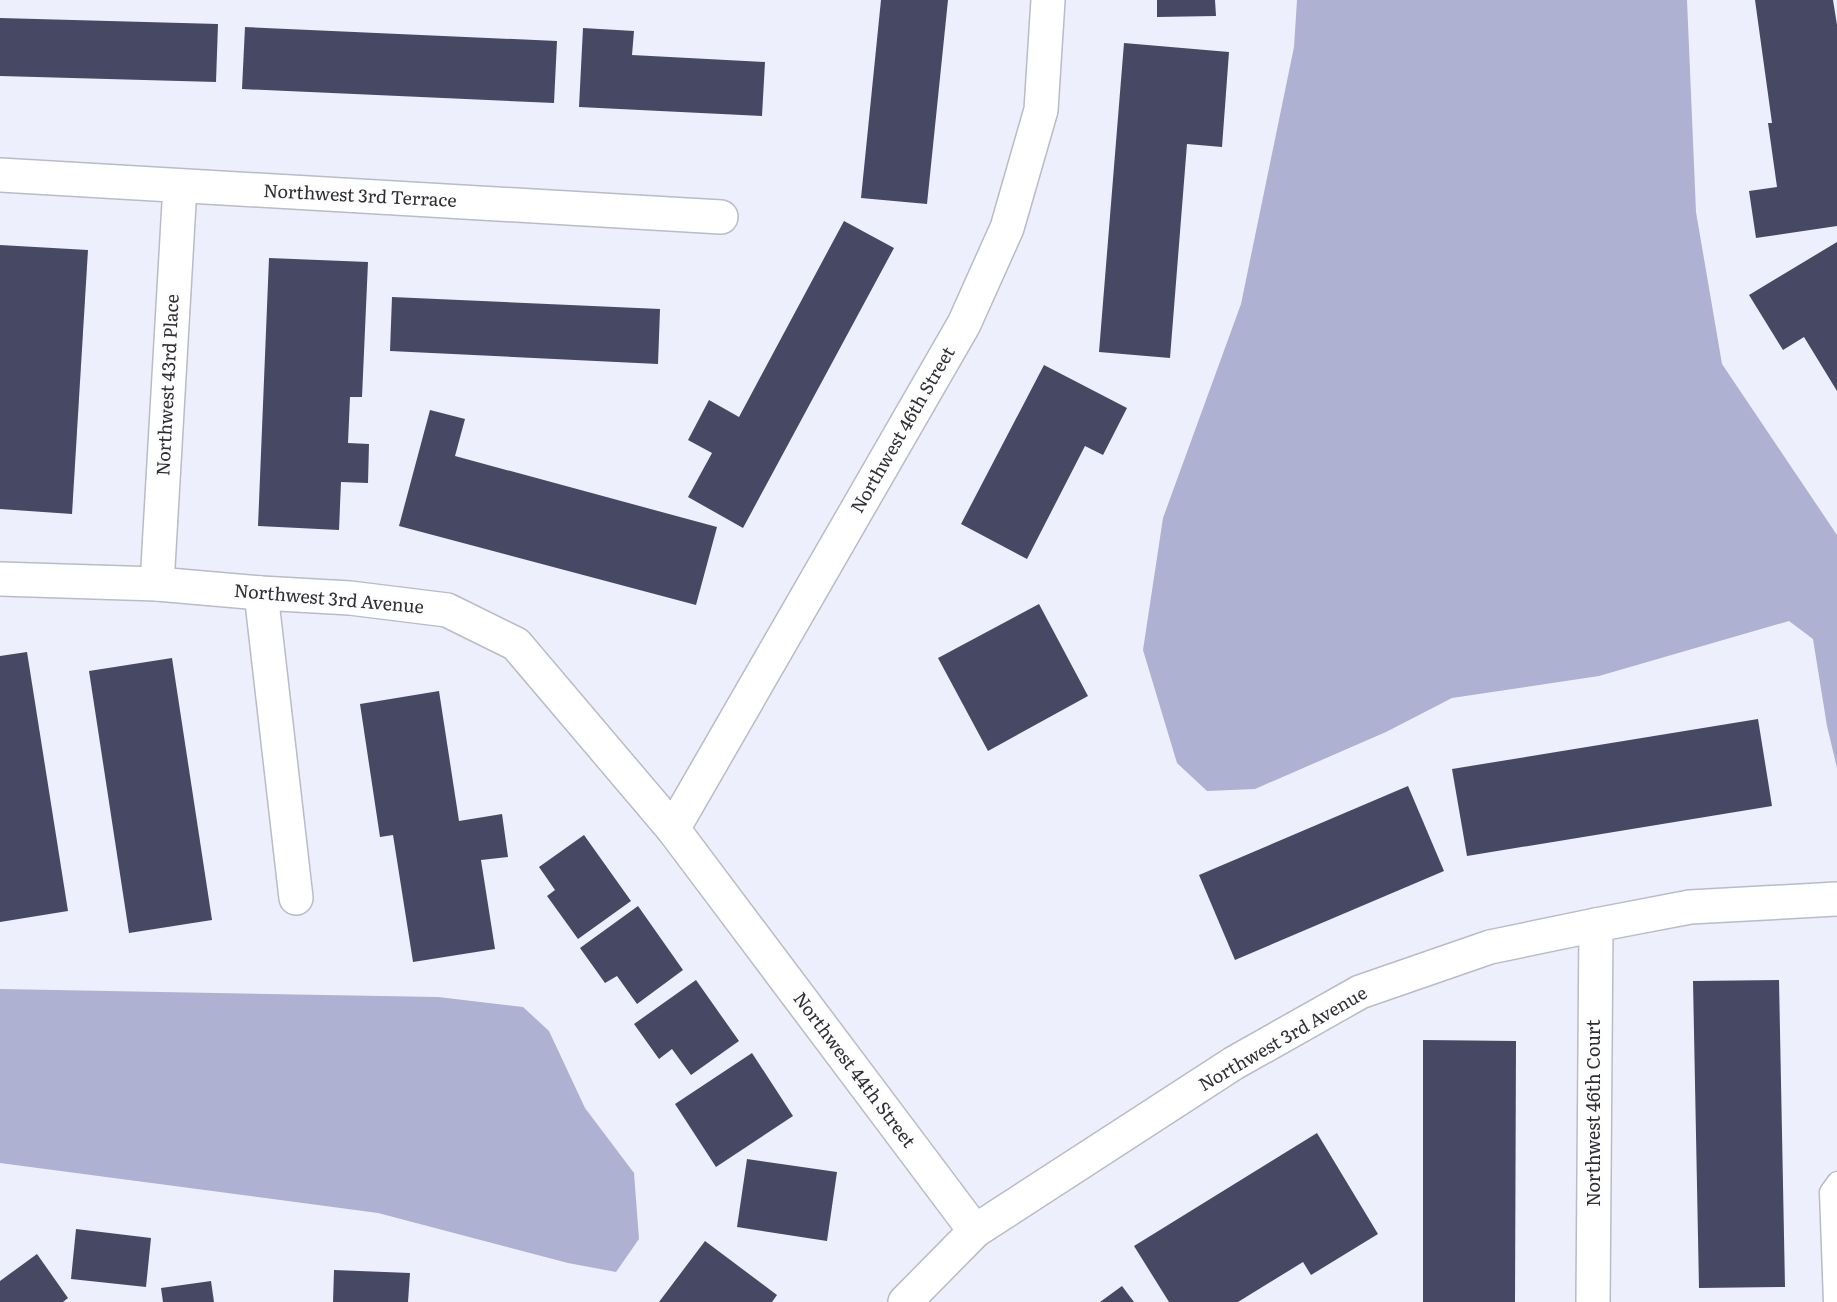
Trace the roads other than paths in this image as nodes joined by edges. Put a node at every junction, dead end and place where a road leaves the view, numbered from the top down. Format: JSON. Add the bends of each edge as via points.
{"nodes":[{"id":1,"x":1048,"y":0,"type":"edge"},
{"id":2,"x":0,"y":175,"type":"edge"},
{"id":3,"x":180,"y":186,"type":"junction"},
{"id":4,"x":721,"y":218,"type":"dead end"},
{"id":5,"x":0,"y":579,"type":"edge"},
{"id":6,"x":157,"y":584,"type":"junction"},
{"id":7,"x":261,"y":593,"type":"junction"},
{"id":8,"x":673,"y":829,"type":"junction"},
{"id":9,"x":296,"y":898,"type":"dead end"},
{"id":10,"x":1837,"y":899,"type":"edge"},
{"id":11,"x":1596,"y":925,"type":"junction"},
{"id":12,"x":1837,"y":1181,"type":"edge"},
{"id":13,"x":975,"y":1231,"type":"junction"},
{"id":14,"x":905,"y":1302,"type":"edge"},
{"id":15,"x":1593,"y":1302,"type":"edge"},
{"id":16,"x":1833,"y":1302,"type":"edge"}],
"edges":[{"from":1,"to":8,"type":"street","name":"Northwest 46th Street","via":[[1041,110],[1007,228],[964,324]]},
{"from":2,"to":3,"type":"street","name":"Northwest 3rd Terrace"},
{"from":3,"to":4,"type":"street","name":"Northwest 3rd Terrace"},
{"from":3,"to":6,"type":"street","name":"Northwest 43rd Place"},
{"from":5,"to":6,"type":"street","name":"Northwest 3rd Avenue"},
{"from":6,"to":7,"type":"street","name":"Northwest 3rd Avenue"},
{"from":7,"to":8,"type":"street","name":"Northwest 3rd Avenue","via":[[350,598],[447,610],[516,644]]},
{"from":7,"to":9,"type":"street"},
{"from":8,"to":13,"type":"street","name":"Northwest 44th Street"},
{"from":10,"to":11,"type":"street","name":"Northwest 3rd Avenue","via":[[1690,907]]},
{"from":11,"to":13,"type":"street","name":"Northwest 3rd Avenue","via":[[1490,947],[1359,992],[1234,1063]]},
{"from":11,"to":15,"type":"street","name":"Northwest 46th Court"},
{"from":12,"to":16,"type":"lane","via":[[1830,1192]]},
{"from":13,"to":14,"type":"street"}]}
